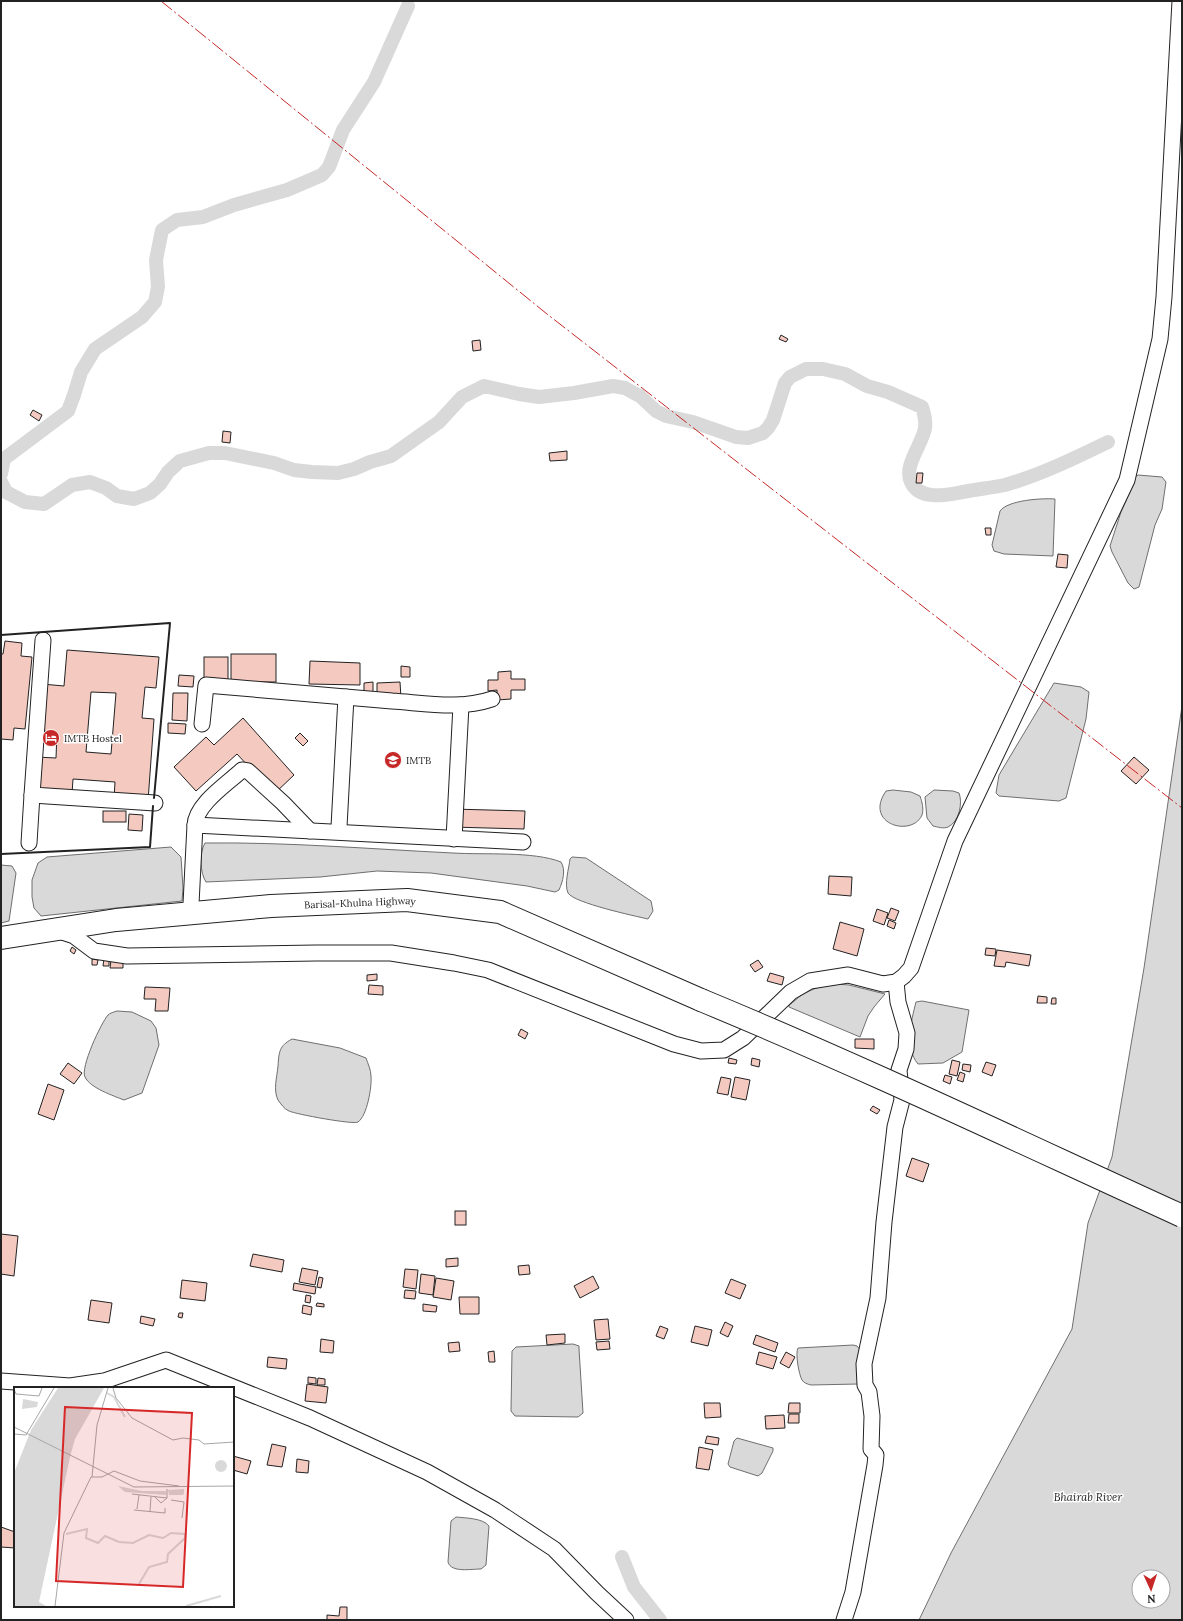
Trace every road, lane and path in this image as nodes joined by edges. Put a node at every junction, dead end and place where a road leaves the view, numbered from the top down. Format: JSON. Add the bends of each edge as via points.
{"nodes":[{"id":1,"x":1180,"y":1,"type":"edge"},
{"id":2,"x":43,"y":640,"type":"dead end"},
{"id":3,"x":346,"y":697,"type":"junction"},
{"id":4,"x":492,"y":699,"type":"dead end"},
{"id":5,"x":461,"y":705,"type":"junction"},
{"id":6,"x":202,"y":724,"type":"dead end"},
{"id":7,"x":32,"y":795,"type":"junction"},
{"id":8,"x":155,"y":803,"type":"dead end"},
{"id":9,"x":195,"y":825,"type":"junction"},
{"id":10,"x":339,"y":827,"type":"dead end"},
{"id":11,"x":310,"y":831,"type":"junction"},
{"id":12,"x":454,"y":839,"type":"junction"},
{"id":13,"x":523,"y":842,"type":"dead end"},
{"id":14,"x":29,"y":843,"type":"dead end"},
{"id":15,"x":191,"y":904,"type":"dead end"},
{"id":16,"x":55,"y":929,"type":"junction"},
{"id":17,"x":1,"y":938,"type":"edge"},
{"id":18,"x":896,"y":982,"type":"junction"},
{"id":19,"x":1182,"y":1216,"type":"edge"},
{"id":20,"x":1,"y":1381,"type":"edge"},
{"id":21,"x":233,"y":1387,"type":"edge"},
{"id":22,"x":234,"y":1388,"type":"edge"},
{"id":23,"x":626,"y":1620,"type":"edge"},
{"id":24,"x":844,"y":1620,"type":"edge"}],
"edges":[{"from":1,"to":18,"type":"street","via":[[1160,339],[1127,480],[955,841],[911,968]]},
{"from":2,"to":7,"type":"street"},
{"from":3,"to":5,"type":"street"},
{"from":3,"to":6,"type":"street","via":[[206,685]]},
{"from":3,"to":10,"type":"street"},
{"from":4,"to":5,"type":"street"},
{"from":5,"to":12,"type":"street"},
{"from":7,"to":8,"type":"street"},
{"from":7,"to":14,"type":"street"},
{"from":9,"to":11,"type":"street"},
{"from":9,"to":11,"type":"street","via":[[200,808],[242,770],[248,771]]},
{"from":9,"to":15,"type":"street"},
{"from":11,"to":12,"type":"street"},
{"from":12,"to":13,"type":"street"},
{"from":16,"to":17,"type":"highway","name":"Barisal-Khulna Highway"},
{"from":16,"to":18,"type":"street","via":[[74,936],[94,951],[128,956],[391,953],[454,962],[488,970],[674,1044],[701,1051],[724,1050],[743,1038],[791,992],[810,981],[848,975],[883,984]]},
{"from":16,"to":19,"type":"highway","name":"Barisal-Khulna Highway","bridge":true,"via":[[116,920],[271,906],[407,900],[500,912],[760,1024]]},
{"from":18,"to":24,"type":"street","via":[[906,1033],[906,1048],[899,1070],[902,1100],[895,1127],[878,1298],[864,1364],[865,1385],[870,1392],[872,1416],[871,1449],[876,1455],[853,1592]]},
{"from":20,"to":21,"type":"street","via":[[70,1386],[104,1381],[166,1360]]},
{"from":22,"to":23,"type":"street","via":[[324,1424],[427,1472],[495,1510],[554,1549]]}]}
